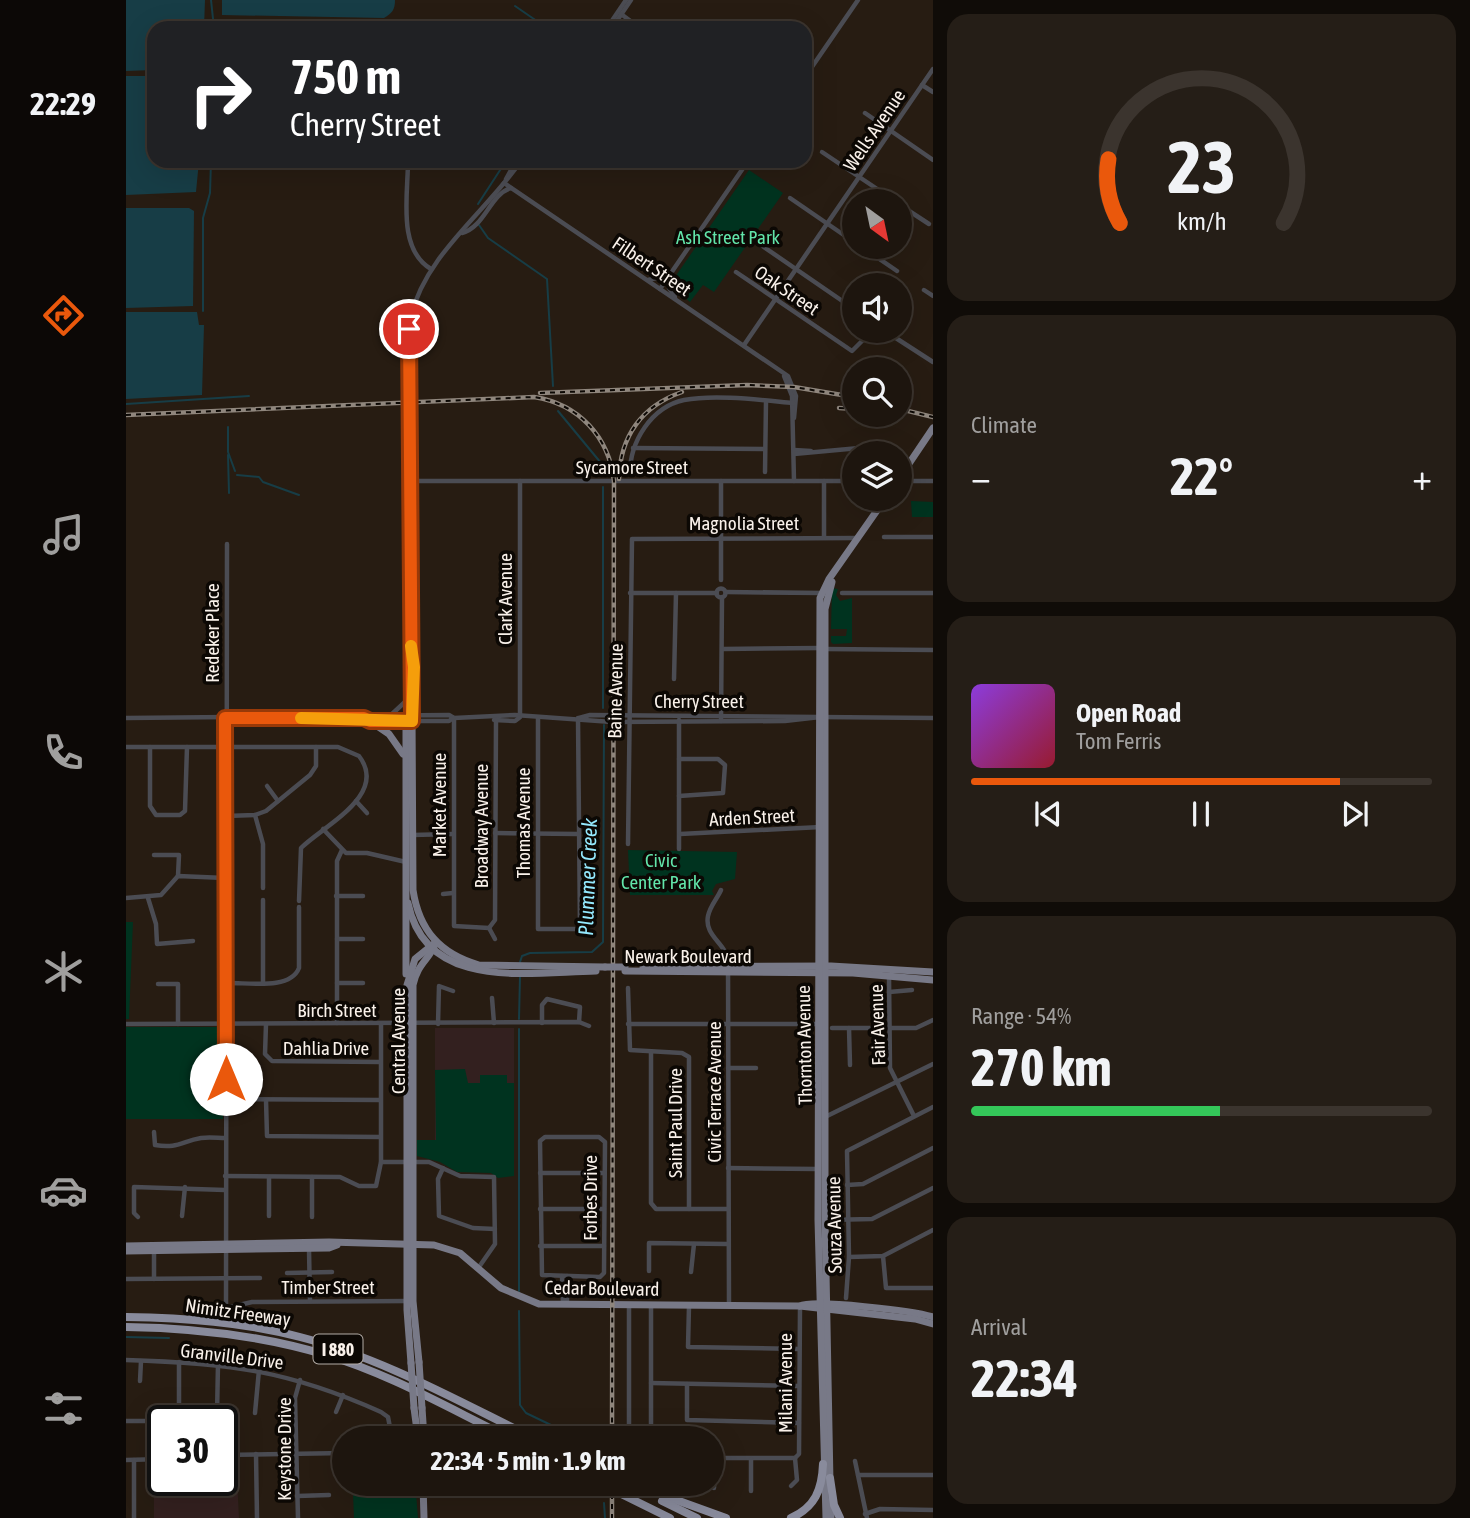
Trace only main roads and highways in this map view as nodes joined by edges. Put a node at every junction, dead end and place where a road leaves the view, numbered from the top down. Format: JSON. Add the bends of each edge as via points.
{"nodes":[{"id":1,"x":933,"y":428,"type":"edge"},
{"id":2,"x":912,"y":460,"type":"edge"},
{"id":3,"x":876,"y":511,"type":"edge"},
{"id":4,"x":822,"y":649,"type":"junction"},
{"id":5,"x":823,"y":717,"type":"junction"},
{"id":6,"x":367,"y":719,"type":"road end"},
{"id":7,"x":405,"y":760,"type":"junction"},
{"id":8,"x":822,"y":827,"type":"junction"},
{"id":9,"x":410,"y":835,"type":"junction"},
{"id":10,"x":410,"y":862,"type":"junction"},
{"id":11,"x":407,"y":888,"type":"junction"},
{"id":12,"x":433,"y":946,"type":"junction"},
{"id":13,"x":822,"y":970,"type":"junction"},
{"id":14,"x":932,"y":976,"type":"edge"},
{"id":15,"x":407,"y":985,"type":"junction"},
{"id":16,"x":410,"y":1024,"type":"junction"},
{"id":17,"x":822,"y":1169,"type":"junction"},
{"id":18,"x":337,"y":1244,"type":"junction"},
{"id":19,"x":411,"y":1244,"type":"junction"},
{"id":20,"x":225,"y":1245,"type":"junction"},
{"id":21,"x":126,"y":1248,"type":"edge"},
{"id":22,"x":824,"y":1307,"type":"junction"},
{"id":23,"x":842,"y":1313,"type":"junction"},
{"id":24,"x":126,"y":1317,"type":"edge"},
{"id":25,"x":933,"y":1317,"type":"edge"},
{"id":26,"x":933,"y":1324,"type":"edge"},
{"id":27,"x":126,"y":1327,"type":"edge"},
{"id":28,"x":829,"y":1336,"type":"junction"},
{"id":29,"x":418,"y":1408,"type":"junction"},
{"id":30,"x":418,"y":1426,"type":"edge"},
{"id":31,"x":422,"y":1426,"type":"edge"},
{"id":32,"x":485,"y":1426,"type":"edge"},
{"id":33,"x":509,"y":1426,"type":"edge"},
{"id":34,"x":823,"y":1464,"type":"junction"},
{"id":35,"x":830,"y":1478,"type":"junction"},
{"id":36,"x":423,"y":1496,"type":"edge"},
{"id":37,"x":625,"y":1496,"type":"edge"},
{"id":38,"x":653,"y":1496,"type":"edge"},
{"id":39,"x":663,"y":1496,"type":"edge"},
{"id":40,"x":665,"y":1516,"type":"edge"},
{"id":41,"x":424,"y":1518,"type":"edge"},
{"id":42,"x":697,"y":1518,"type":"edge"},
{"id":43,"x":726,"y":1518,"type":"edge"},
{"id":44,"x":791,"y":1518,"type":"edge"},
{"id":45,"x":826,"y":1518,"type":"edge"},
{"id":46,"x":831,"y":1518,"type":"edge"},
{"id":47,"x":840,"y":1518,"type":"edge"}],
"edges":[{"from":1,"to":2,"type":"main road"},
{"from":3,"to":4,"type":"main road","name":"Thornton Avenue","via":[[824,594]]},
{"from":4,"to":5,"type":"main road","name":"Thornton Avenue"},
{"from":4,"to":5,"type":"main road","name":"Thornton Avenue"},
{"from":5,"to":8,"type":"main road","name":"Thornton Avenue"},
{"from":5,"to":8,"type":"main road","name":"Thornton Avenue","via":[[819,731]]},
{"from":6,"to":7,"type":"main road","via":[[389,734]]},
{"from":7,"to":9,"type":"main road"},
{"from":7,"to":9,"type":"main road","via":[[409,717]]},
{"from":8,"to":13,"type":"main road","name":"Thornton Avenue"},
{"from":9,"to":10,"type":"main road"},
{"from":10,"to":11,"type":"main road"},
{"from":10,"to":12,"type":"main road","via":[[416,907]]},
{"from":11,"to":12,"type":"main road","via":[[413,919]]},
{"from":11,"to":15,"type":"main road"},
{"from":12,"to":13,"type":"main road","name":"Newark Boulevard","bridge":true,"via":[[458,965],[484,972]]},
{"from":12,"to":15,"type":"main road","name":"Central Avenue","via":[[415,959]]},
{"from":12,"to":16,"type":"main road","name":"Central Avenue","via":[[416,968]]},
{"from":13,"to":14,"type":"main road","name":"Newark Boulevard"},
{"from":13,"to":17,"type":"main road","name":"Thornton Avenue"},
{"from":15,"to":16,"type":"main road","name":"Central Avenue"},
{"from":16,"to":19,"type":"main road","name":"Central Avenue"},
{"from":17,"to":22,"type":"main road","name":"Thornton Avenue"},
{"from":17,"to":22,"type":"main road","name":"Thornton Avenue"},
{"from":18,"to":19,"type":"main road","name":"Cedar Boulevard"},
{"from":18,"to":20,"type":"main road","name":"Cedar Boulevard"},
{"from":18,"to":20,"type":"main road","name":"Cedar Boulevard","via":[[309,1248]]},
{"from":19,"to":22,"type":"main road","name":"Cedar Boulevard","via":[[460,1253],[501,1288],[539,1304]]},
{"from":19,"to":29,"type":"main road","name":"Central Avenue","bridge":true},
{"from":20,"to":21,"type":"main road","name":"Cedar Boulevard"},
{"from":20,"to":21,"type":"main road","name":"Cedar Boulevard"},
{"from":22,"to":23,"type":"main road","name":"Cedar Boulevard"},
{"from":22,"to":25,"type":"main road","name":"Cedar Boulevard"},
{"from":22,"to":28,"type":"main road","name":"Thornton Avenue"},
{"from":22,"to":34,"type":"main road","name":"Thornton Avenue"},
{"from":23,"to":26,"type":"main road","name":"Cedar Boulevard"},
{"from":23,"to":28,"type":"main road","via":[[834,1319]]},
{"from":24,"to":33,"type":"highway","name":"Nimitz Freeway","number":"I 880","via":[[209,1321],[302,1337],[388,1368]]},
{"from":27,"to":32,"type":"highway","name":"Nimitz Freeway","number":"I 880","via":[[237,1334],[327,1355]]},
{"from":28,"to":35,"type":"main road","name":"Thornton Avenue"},
{"from":29,"to":30,"type":"main road","name":"Central Avenue"},
{"from":29,"to":31,"type":"main road","name":"Central Avenue"},
{"from":34,"to":44,"type":"highway","via":[[814,1500]]},
{"from":34,"to":45,"type":"main road","name":"Thornton Avenue"},
{"from":35,"to":46,"type":"main road","name":"Thornton Avenue"},
{"from":35,"to":47,"type":"highway"},
{"from":36,"to":41,"type":"main road"},
{"from":37,"to":40,"type":"highway"},
{"from":38,"to":42,"type":"highway"},
{"from":39,"to":43,"type":"highway"}]}
